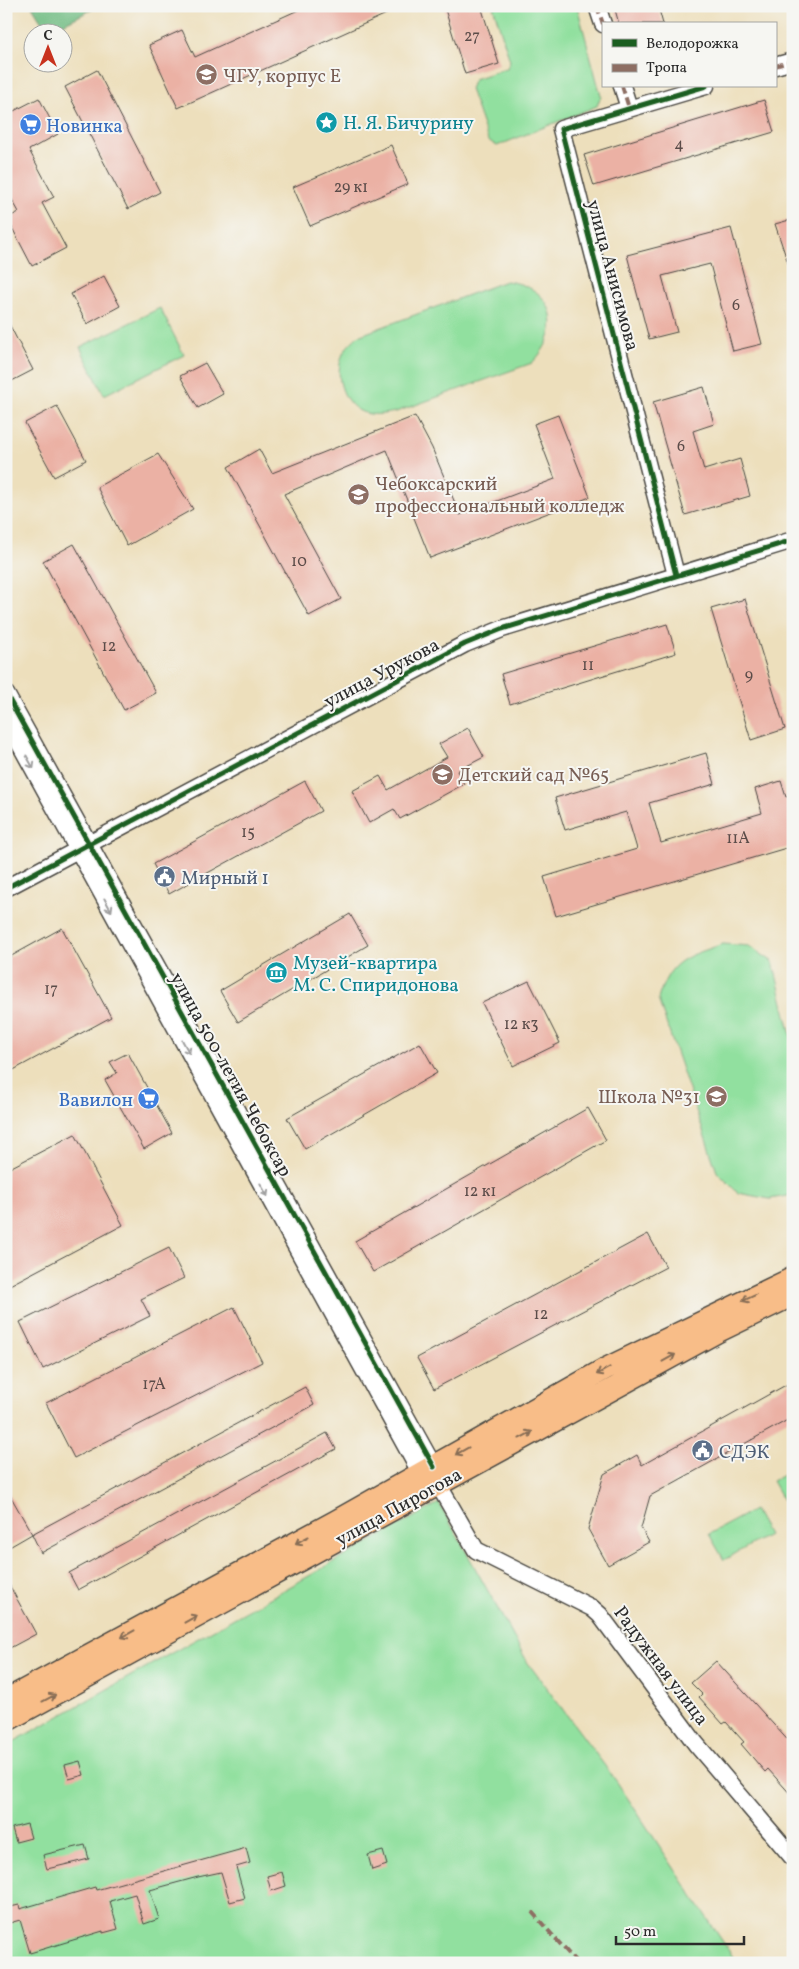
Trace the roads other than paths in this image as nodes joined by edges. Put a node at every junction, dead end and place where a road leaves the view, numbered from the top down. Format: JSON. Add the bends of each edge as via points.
{"nodes":[{"id":1,"x":597,"y":6,"type":"edge"},
{"id":2,"x":602,"y":22,"type":"edge"},
{"id":3,"x":793,"y":61,"type":"edge"},
{"id":4,"x":776,"y":66,"type":"edge"},
{"id":5,"x":623,"y":88,"type":"edge"},
{"id":6,"x":699,"y":88,"type":"edge"},
{"id":7,"x":629,"y":108,"type":"junction"},
{"id":8,"x":793,"y":540,"type":"edge"},
{"id":9,"x":676,"y":575,"type":"junction"},
{"id":10,"x":6,"y":694,"type":"edge"},
{"id":11,"x":6,"y":720,"type":"edge"},
{"id":12,"x":82,"y":846,"type":"junction"},
{"id":13,"x":6,"y":888,"type":"edge"},
{"id":14,"x":793,"y":1278,"type":"edge"},
{"id":15,"x":793,"y":1295,"type":"edge"},
{"id":16,"x":431,"y":1475,"type":"junction"},
{"id":17,"x":100,"y":1660,"type":"junction"},
{"id":18,"x":6,"y":1700,"type":"edge"},
{"id":19,"x":6,"y":1721,"type":"edge"},
{"id":20,"x":793,"y":1858,"type":"edge"}],
"edges":[{"from":1,"to":2,"type":"street"},
{"from":3,"to":4,"type":"street"},
{"from":5,"to":7,"type":"street"},
{"from":6,"to":7,"type":"street","name":"улица Анисимова"},
{"from":7,"to":9,"type":"street","name":"улица Анисимова","via":[[561,129]]},
{"from":8,"to":9,"type":"street","name":"улица Урукова"},
{"from":9,"to":12,"type":"street","name":"улица Урукова","via":[[502,629],[465,644]]},
{"from":10,"to":12,"type":"street","name":"улица 500-летия Чебоксар"},
{"from":11,"to":12,"type":"street","name":"улица 500-летия Чебоксар","one_way":true},
{"from":12,"to":13,"type":"street","name":"улица Урукова"},
{"from":12,"to":16,"type":"street","name":"улица 500-летия Чебоксар"},
{"from":14,"to":16,"type":"main road","name":"улица Пирогова","one_way":true,"via":[[605,1369]]},
{"from":16,"to":15,"type":"main road","name":"улица Пирогова","one_way":true},
{"from":16,"to":17,"type":"main road","name":"улица Пирогова"},
{"from":16,"to":20,"type":"street","name":"Радужная улица","via":[[476,1550],[600,1615],[696,1744]]},
{"from":17,"to":18,"type":"main road","name":"улица Пирогова"},
{"from":19,"to":17,"type":"main road","name":"улица Пирогова","one_way":true}]}
